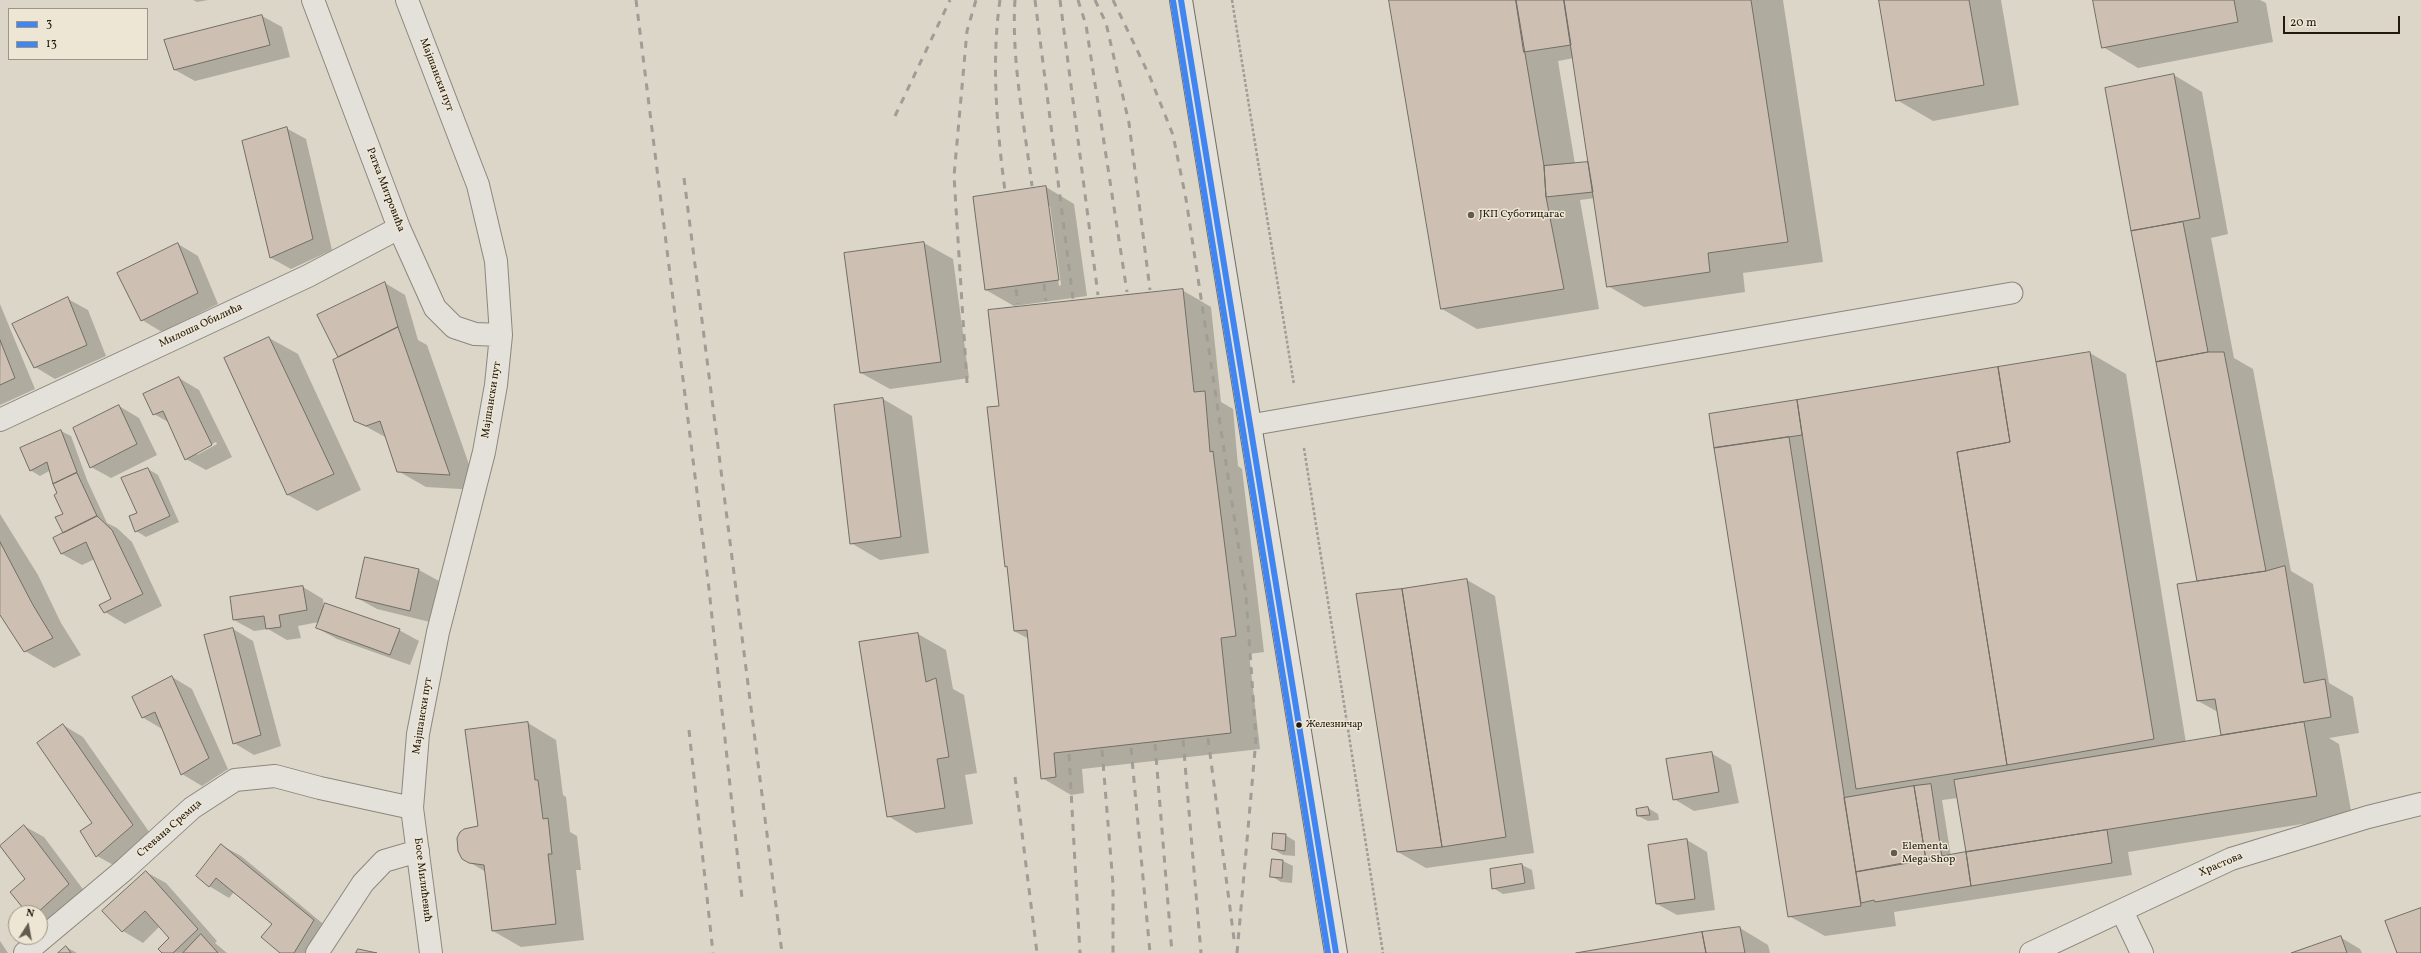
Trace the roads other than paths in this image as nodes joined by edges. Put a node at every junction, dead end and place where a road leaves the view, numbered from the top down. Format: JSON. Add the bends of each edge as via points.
{"nodes":[{"id":1,"x":313,"y":0,"type":"edge"},
{"id":2,"x":407,"y":0,"type":"edge"},
{"id":3,"x":1181,"y":0,"type":"edge"},
{"id":4,"x":399,"y":228,"type":"junction"},
{"id":5,"x":2012,"y":293,"type":"dead end"},
{"id":6,"x":502,"y":335,"type":"junction"},
{"id":7,"x":0,"y":420,"type":"edge"},
{"id":8,"x":1250,"y":425,"type":"junction"},
{"id":9,"x":2421,"y":804,"type":"edge"},
{"id":10,"x":412,"y":808,"type":"junction"},
{"id":11,"x":418,"y":851,"type":"junction"},
{"id":12,"x":2122,"y":910,"type":"junction"},
{"id":13,"x":25,"y":953,"type":"edge"},
{"id":14,"x":317,"y":953,"type":"edge"},
{"id":15,"x":431,"y":953,"type":"edge"},
{"id":16,"x":1336,"y":953,"type":"edge"},
{"id":17,"x":2031,"y":953,"type":"edge"},
{"id":18,"x":2142,"y":953,"type":"edge"}],
"edges":[{"from":1,"to":4,"type":"street","name":"Ратка Митровића"},
{"from":2,"to":6,"type":"street","name":"Мајшански пут","via":[[478,185],[496,261]]},
{"from":3,"to":8,"type":"street"},
{"from":4,"to":6,"type":"street","name":"Ратка Митровића","via":[[435,308],[454,327],[475,334]]},
{"from":4,"to":7,"type":"street","name":"Милоша Обилића","via":[[308,276]]},
{"from":5,"to":8,"type":"lane"},
{"from":6,"to":10,"type":"street","name":"Мајшански пут","via":[[484,452],[438,632],[418,734]]},
{"from":8,"to":16,"type":"street"},
{"from":9,"to":12,"type":"street","name":"Храстова","via":[[2368,817],[2231,859]]},
{"from":10,"to":11,"type":"street","name":"Босе Милићевић"},
{"from":10,"to":13,"type":"street","name":"Стевана Сремца","via":[[275,776],[235,780],[192,808],[124,870]]},
{"from":11,"to":14,"type":"street","via":[[384,861],[363,882]]},
{"from":11,"to":15,"type":"street","name":"Босе Милићевић"},
{"from":12,"to":17,"type":"street","name":"Храстова"},
{"from":12,"to":18,"type":"street"}]}
